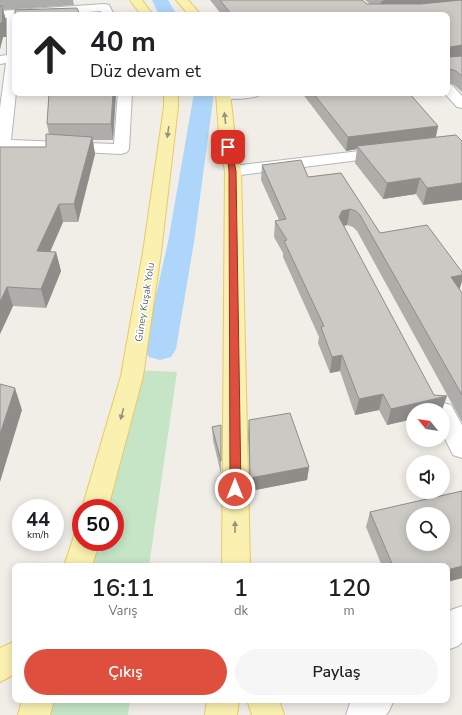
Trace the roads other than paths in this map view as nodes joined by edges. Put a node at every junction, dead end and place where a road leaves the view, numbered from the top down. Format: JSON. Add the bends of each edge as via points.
{"nodes":[{"id":1,"x":81,"y":0,"type":"edge"},
{"id":2,"x":136,"y":0,"type":"edge"},
{"id":3,"x":182,"y":0,"type":"edge"},
{"id":4,"x":0,"y":8,"type":"edge"},
{"id":5,"x":39,"y":12,"type":"edge"},
{"id":6,"x":107,"y":12,"type":"edge"},
{"id":7,"x":145,"y":12,"type":"edge"},
{"id":8,"x":192,"y":12,"type":"edge"},
{"id":9,"x":12,"y":14,"type":"edge"},
{"id":10,"x":0,"y":15,"type":"edge"},
{"id":11,"x":12,"y":22,"type":"edge"},
{"id":12,"x":7,"y":59,"type":"edge"},
{"id":13,"x":450,"y":91,"type":"edge"},
{"id":14,"x":125,"y":96,"type":"edge"},
{"id":15,"x":171,"y":96,"type":"edge"},
{"id":16,"x":223,"y":96,"type":"edge"},
{"id":17,"x":462,"y":104,"type":"edge"},
{"id":18,"x":402,"y":150,"type":"edge"},
{"id":19,"x":233,"y":171,"type":"junction"},
{"id":20,"x":450,"y":425,"type":"edge"},
{"id":21,"x":462,"y":448,"type":"edge"},
{"id":22,"x":98,"y":499,"type":"edge"},
{"id":23,"x":82,"y":551,"type":"edge"},
{"id":24,"x":79,"y":563,"type":"edge"},
{"id":25,"x":236,"y":563,"type":"edge"},
{"id":26,"x":462,"y":621,"type":"edge"},
{"id":27,"x":450,"y":632,"type":"edge"},
{"id":28,"x":12,"y":658,"type":"edge"},
{"id":29,"x":0,"y":666,"type":"edge"},
{"id":30,"x":37,"y":703,"type":"edge"},
{"id":31,"x":223,"y":703,"type":"edge"},
{"id":32,"x":264,"y":703,"type":"edge"},
{"id":33,"x":375,"y":703,"type":"edge"},
{"id":34,"x":34,"y":715,"type":"edge"},
{"id":35,"x":221,"y":715,"type":"edge"},
{"id":36,"x":268,"y":715,"type":"edge"},
{"id":37,"x":362,"y":715,"type":"edge"}],
"edges":[{"from":1,"to":4,"type":"street"},
{"from":2,"to":7,"type":"main road"},
{"from":3,"to":8,"type":"main road"},
{"from":5,"to":6,"type":"street","via":[[105,7]]},
{"from":9,"to":10,"type":"street"},
{"from":11,"to":12,"type":"street"},
{"from":12,"to":14,"type":"street","via":[[3,144],[121,149]]},
{"from":13,"to":17,"type":"street"},
{"from":15,"to":22,"type":"main road","name":"Güney Kuşak Yolu","one_way":true,"via":[[153,245],[132,376]]},
{"from":19,"to":16,"type":"main road","one_way":true},
{"from":18,"to":19,"type":"street"},
{"from":25,"to":19,"type":"main road","one_way":true},
{"from":20,"to":21,"type":"street"},
{"from":23,"to":24,"type":"main road"},
{"from":26,"to":27,"type":"street"},
{"from":28,"to":29,"type":"main road"},
{"from":30,"to":34,"type":"main road"},
{"from":31,"to":35,"type":"main road"},
{"from":32,"to":36,"type":"main road"},
{"from":33,"to":37,"type":"street"}]}
